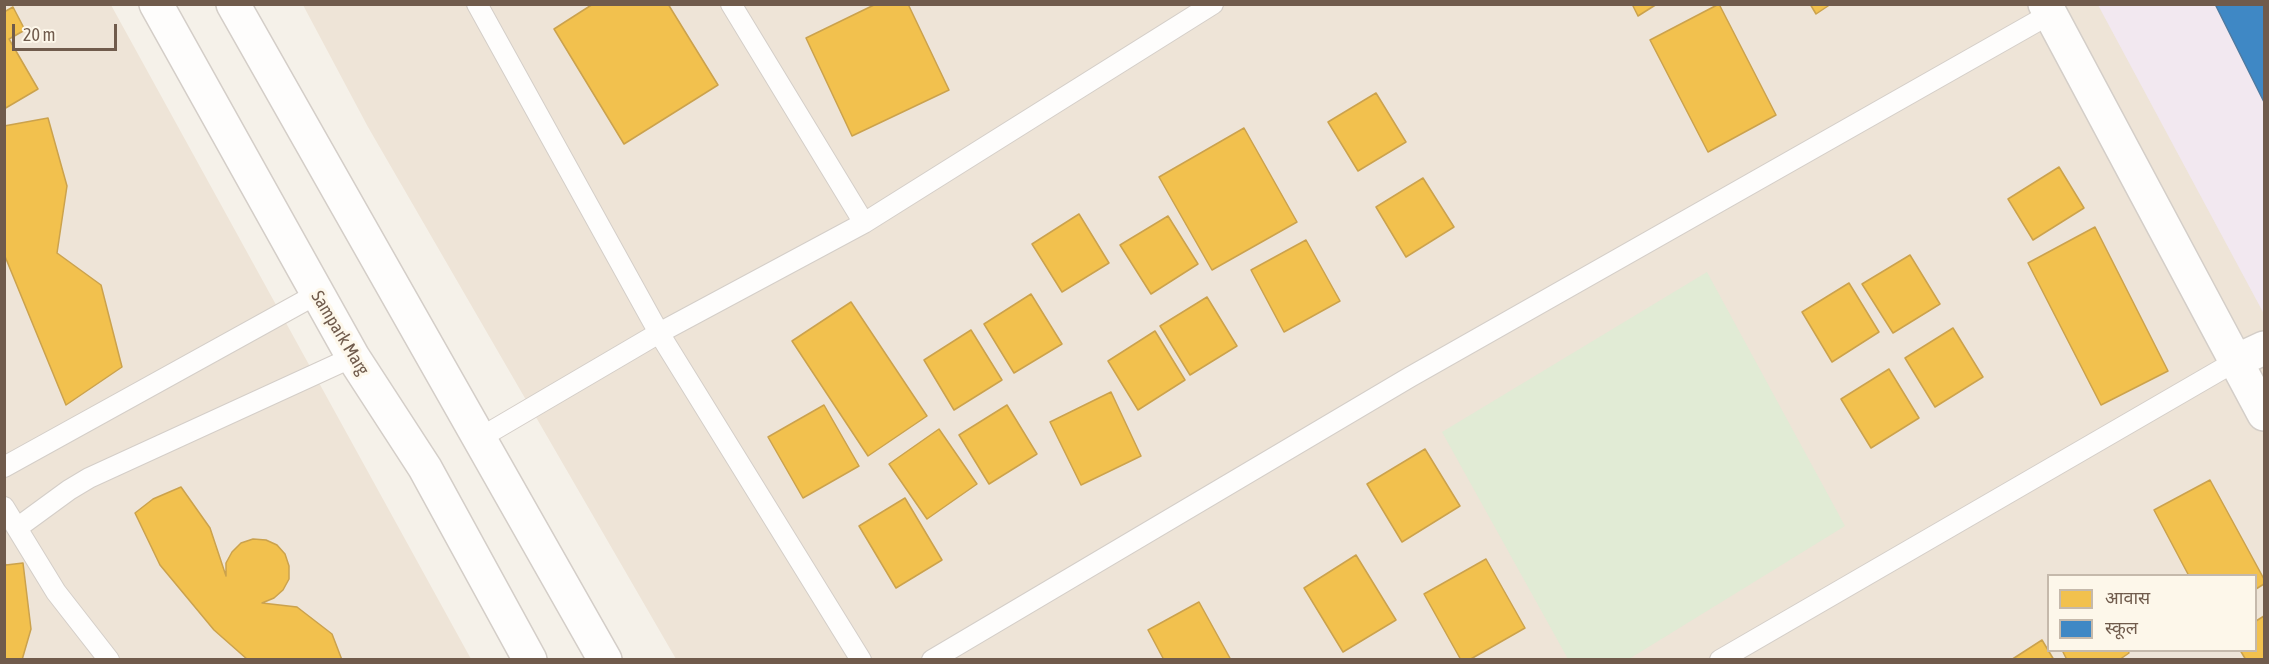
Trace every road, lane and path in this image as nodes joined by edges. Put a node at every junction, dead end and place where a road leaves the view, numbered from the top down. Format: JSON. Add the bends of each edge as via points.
{"nodes":[{"id":1,"x":156,"y":4,"type":"edge"},
{"id":2,"x":233,"y":4,"type":"edge"},
{"id":3,"x":477,"y":4,"type":"edge"},
{"id":4,"x":731,"y":4,"type":"edge"},
{"id":5,"x":1213,"y":4,"type":"edge"},
{"id":6,"x":2048,"y":9,"type":"edge"},
{"id":7,"x":864,"y":223,"type":"junction"},
{"id":8,"x":317,"y":294,"type":"junction"},
{"id":9,"x":659,"y":333,"type":"junction"},
{"id":10,"x":2250,"y":355,"type":"edge"},
{"id":11,"x":353,"y":357,"type":"junction"},
{"id":12,"x":2265,"y":414,"type":"edge"},
{"id":13,"x":480,"y":438,"type":"junction"},
{"id":14,"x":4,"y":467,"type":"edge"},
{"id":15,"x":4,"y":507,"type":"edge"},
{"id":16,"x":17,"y":528,"type":"junction"},
{"id":17,"x":109,"y":660,"type":"edge"},
{"id":18,"x":530,"y":660,"type":"edge"},
{"id":19,"x":605,"y":660,"type":"edge"},
{"id":20,"x":861,"y":660,"type":"edge"},
{"id":21,"x":932,"y":660,"type":"edge"},
{"id":22,"x":1720,"y":660,"type":"edge"}],
"edges":[{"from":1,"to":8,"type":"street","name":"Sampark Marg"},
{"from":2,"to":13,"type":"street"},
{"from":3,"to":9,"type":"lane"},
{"from":4,"to":7,"type":"lane"},
{"from":5,"to":7,"type":"lane"},
{"from":6,"to":10,"type":"street"},
{"from":6,"to":21,"type":"lane","via":[[1410,377]]},
{"from":7,"to":9,"type":"lane"},
{"from":8,"to":11,"type":"street","name":"Sampark Marg"},
{"from":8,"to":14,"type":"lane"},
{"from":9,"to":13,"type":"lane"},
{"from":9,"to":20,"type":"lane"},
{"from":10,"to":12,"type":"street"},
{"from":10,"to":22,"type":"lane"},
{"from":11,"to":16,"type":"lane","via":[[89,478]]},
{"from":11,"to":18,"type":"street","name":"Sampark Marg","via":[[425,468]]},
{"from":13,"to":19,"type":"street"},
{"from":15,"to":16,"type":"lane"},
{"from":16,"to":17,"type":"lane","via":[[57,592]]}]}
